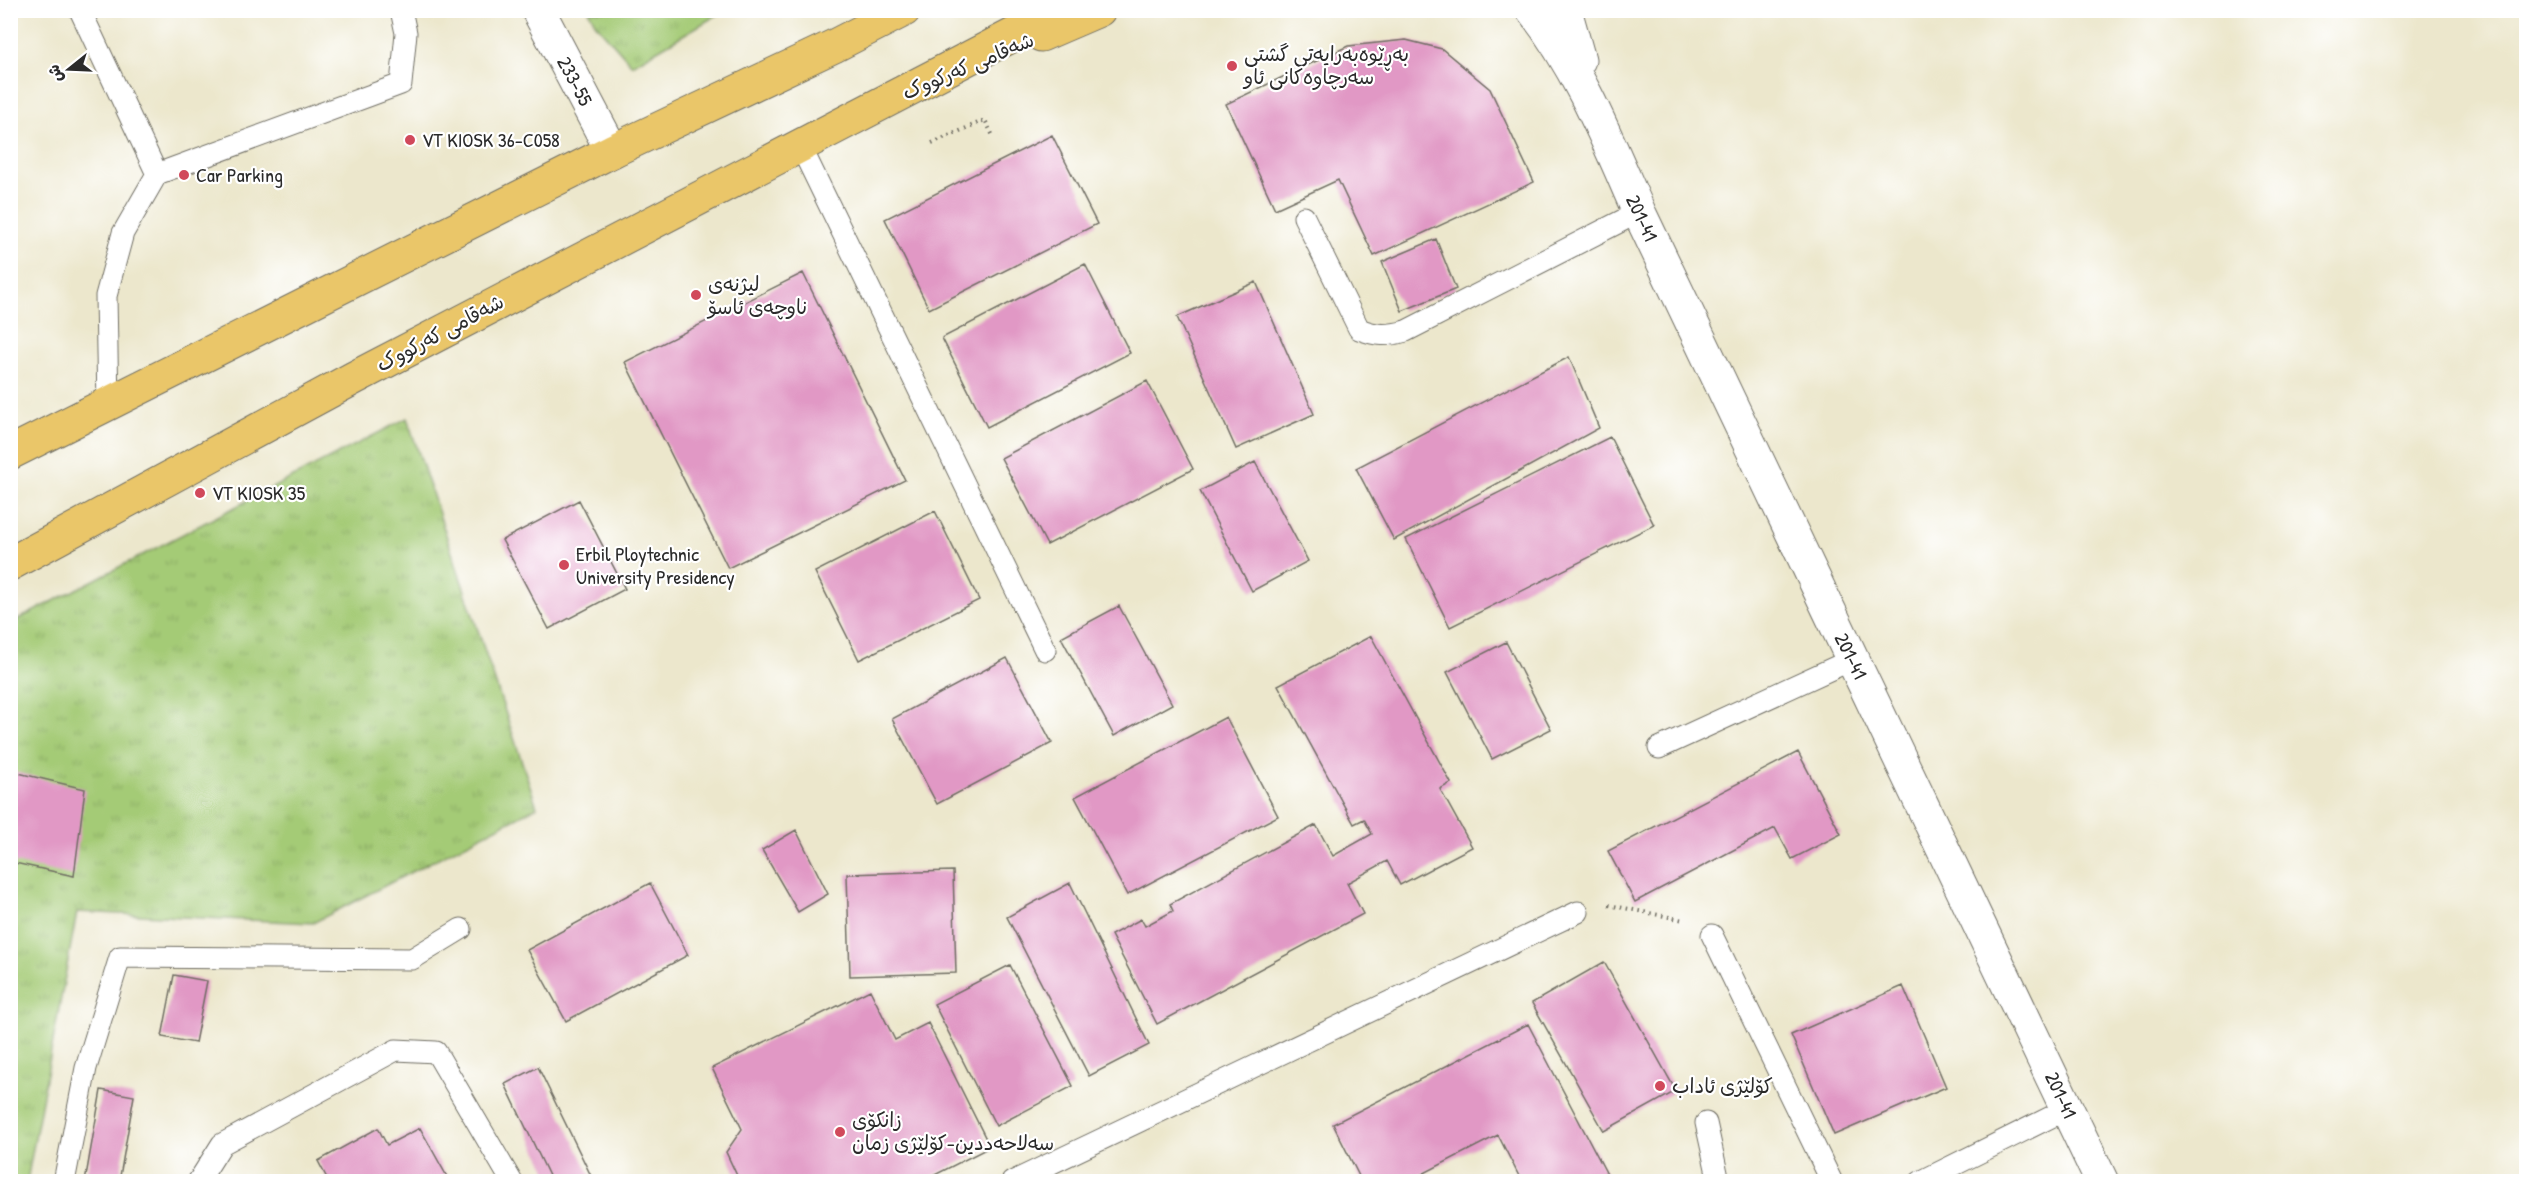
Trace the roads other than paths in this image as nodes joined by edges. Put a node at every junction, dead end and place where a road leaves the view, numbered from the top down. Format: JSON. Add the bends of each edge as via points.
{"nodes":[{"id":1,"x":80,"y":10,"type":"edge"},
{"id":2,"x":401,"y":10,"type":"edge"},
{"id":3,"x":538,"y":10,"type":"edge"},
{"id":4,"x":882,"y":10,"type":"edge"},
{"id":5,"x":904,"y":10,"type":"edge"},
{"id":6,"x":1061,"y":10,"type":"edge"},
{"id":7,"x":1099,"y":10,"type":"edge"},
{"id":8,"x":1533,"y":10,"type":"edge"},
{"id":9,"x":1564,"y":10,"type":"edge"},
{"id":10,"x":834,"y":46,"type":"junction"},
{"id":11,"x":871,"y":108,"type":"junction"},
{"id":12,"x":1603,"y":130,"type":"junction"},
{"id":13,"x":800,"y":145,"type":"junction"},
{"id":14,"x":612,"y":151,"type":"junction"},
{"id":15,"x":157,"y":174,"type":"junction"},
{"id":16,"x":1639,"y":212,"type":"junction"},
{"id":17,"x":1304,"y":217,"type":"dead end"},
{"id":18,"x":108,"y":406,"type":"junction"},
{"id":19,"x":10,"y":453,"type":"edge"},
{"id":20,"x":10,"y":564,"type":"edge"},
{"id":21,"x":1045,"y":650,"type":"dead end"},
{"id":22,"x":1853,"y":659,"type":"junction"},
{"id":23,"x":1659,"y":748,"type":"dead end"},
{"id":24,"x":1578,"y":912,"type":"road end"},
{"id":25,"x":461,"y":930,"type":"dead end"},
{"id":26,"x":1712,"y":935,"type":"road end"},
{"id":27,"x":2067,"y":1109,"type":"junction"},
{"id":28,"x":1706,"y":1123,"type":"dead end"},
{"id":29,"x":63,"y":1182,"type":"edge"},
{"id":30,"x":198,"y":1182,"type":"edge"},
{"id":31,"x":512,"y":1182,"type":"edge"},
{"id":32,"x":1012,"y":1182,"type":"edge"},
{"id":33,"x":1719,"y":1182,"type":"edge"},
{"id":34,"x":1832,"y":1182,"type":"edge"},
{"id":35,"x":1920,"y":1182,"type":"edge"},
{"id":36,"x":2102,"y":1182,"type":"edge"}],
"edges":[{"from":1,"to":15,"type":"lane"},
{"from":2,"to":15,"type":"lane","via":[[406,33],[401,84]]},
{"from":3,"to":14,"type":"street","name":"233-55"},
{"from":4,"to":10,"type":"highway"},
{"from":5,"to":10,"type":"highway"},
{"from":6,"to":11,"type":"highway","name":"شەقامی کەرکووک"},
{"from":7,"to":11,"type":"highway","name":"شەقامی کەرکووک"},
{"from":8,"to":12,"type":"street","name":"201-41","via":[[1561,50]]},
{"from":9,"to":12,"type":"street","name":"201-41"},
{"from":10,"to":14,"type":"highway"},
{"from":11,"to":13,"type":"highway","name":"شەقامی کەرکووک"},
{"from":12,"to":16,"type":"street","name":"201-41"},
{"from":13,"to":20,"type":"highway","name":"شەقامی کەرکووک","via":[[354,378]]},
{"from":13,"to":21,"type":"lane"},
{"from":14,"to":18,"type":"highway"},
{"from":15,"to":18,"type":"lane","via":[[123,233],[106,296]]},
{"from":16,"to":17,"type":"lane","via":[[1406,331],[1386,337],[1359,329]]},
{"from":16,"to":22,"type":"street","name":"201-41"},
{"from":18,"to":19,"type":"highway"},
{"from":22,"to":23,"type":"lane"},
{"from":22,"to":27,"type":"street","name":"201-41"},
{"from":24,"to":32,"type":"lane"},
{"from":25,"to":29,"type":"lane","via":[[412,959],[120,957],[86,1068]]},
{"from":26,"to":34,"type":"lane"},
{"from":27,"to":35,"type":"lane"},
{"from":27,"to":36,"type":"street","name":"201-41"},
{"from":28,"to":33,"type":"lane"},
{"from":30,"to":31,"type":"lane","via":[[222,1144],[396,1050],[436,1052]]}]}
